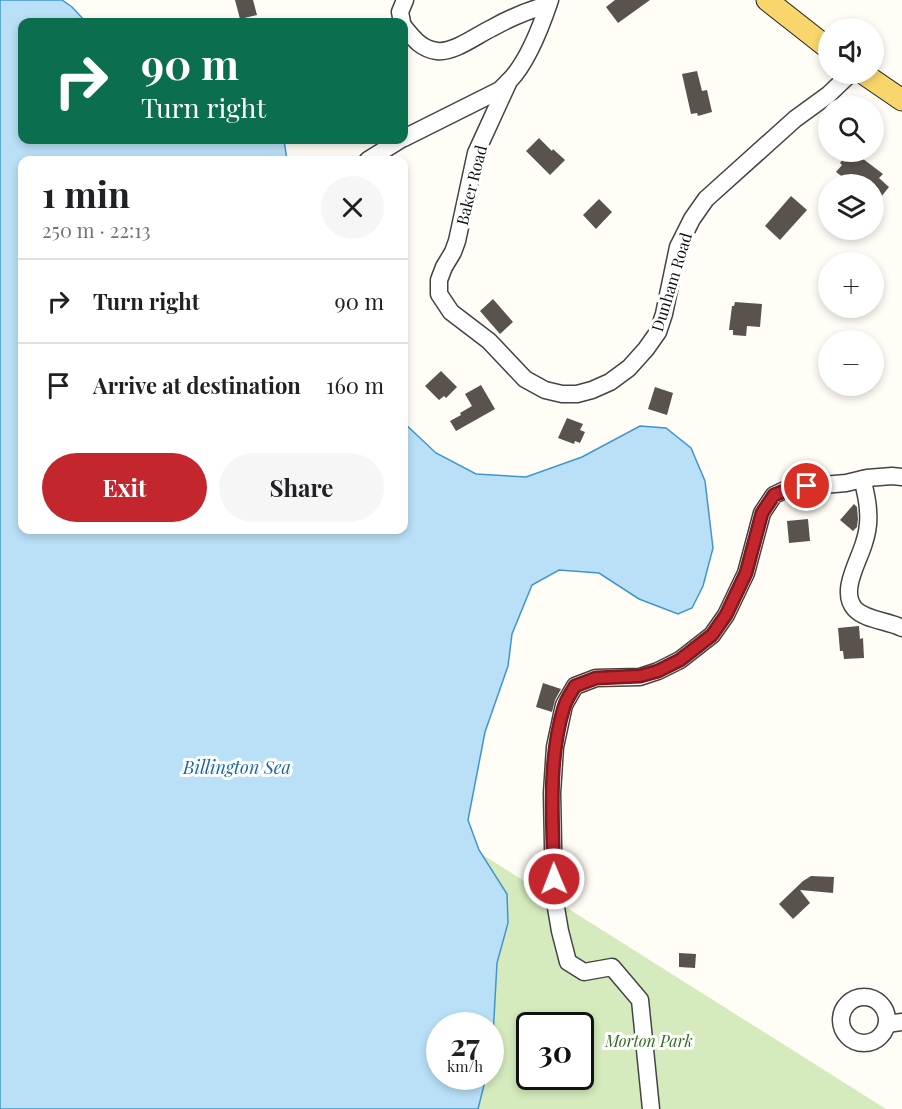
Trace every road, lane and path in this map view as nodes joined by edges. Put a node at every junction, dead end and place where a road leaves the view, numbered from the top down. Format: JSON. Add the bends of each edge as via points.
{"nodes":[{"id":1,"x":405,"y":0,"type":"edge"},
{"id":2,"x":767,"y":0,"type":"edge"},
{"id":3,"x":549,"y":3,"type":"edge"},
{"id":4,"x":401,"y":18,"type":"edge"},
{"id":5,"x":408,"y":32,"type":"edge"},
{"id":6,"x":818,"y":40,"type":"edge"},
{"id":7,"x":509,"y":81,"type":"junction"},
{"id":8,"x":840,"y":84,"type":"edge"},
{"id":9,"x":879,"y":84,"type":"edge"},
{"id":10,"x":902,"y":100,"type":"edge"},
{"id":11,"x":408,"y":136,"type":"edge"},
{"id":12,"x":393,"y":144,"type":"edge"},
{"id":13,"x":374,"y":156,"type":"edge"},
{"id":14,"x":475,"y":330,"type":"joint"},
{"id":15,"x":902,"y":477,"type":"edge"},
{"id":16,"x":863,"y":479,"type":"junction"},
{"id":17,"x":902,"y":628,"type":"edge"},
{"id":18,"x":651,"y":1109,"type":"edge"}],
"edges":[{"from":1,"to":4,"type":"street"},
{"from":2,"to":6,"type":"main road"},
{"from":3,"to":5,"type":"street","via":[[457,47],[437,51],[419,45]]},
{"from":3,"to":7,"type":"street","name":"Baker Road","via":[[525,58]]},
{"from":7,"to":11,"type":"street","via":[[500,90]]},
{"from":7,"to":14,"type":"street","name":"Baker Road","via":[[476,153],[457,241],[439,280],[439,294],[451,312]]},
{"from":8,"to":14,"type":"street","name":"Dunham Road","via":[[706,199],[678,247],[658,332],[629,368],[610,382],[578,394],[545,390],[525,379]]},
{"from":9,"to":10,"type":"main road"},
{"from":12,"to":13,"type":"street"},
{"from":15,"to":16,"type":"street"},
{"from":16,"to":17,"type":"street","via":[[868,511],[865,542],[851,576],[850,600],[864,616]]},
{"from":16,"to":18,"type":"street","via":[[789,489],[774,495],[762,513],[746,573],[712,635],[680,660],[658,671],[596,678],[575,686],[564,705],[555,747],[552,793],[554,896],[560,931],[568,962],[584,972],[612,967],[640,1000]]}]}
